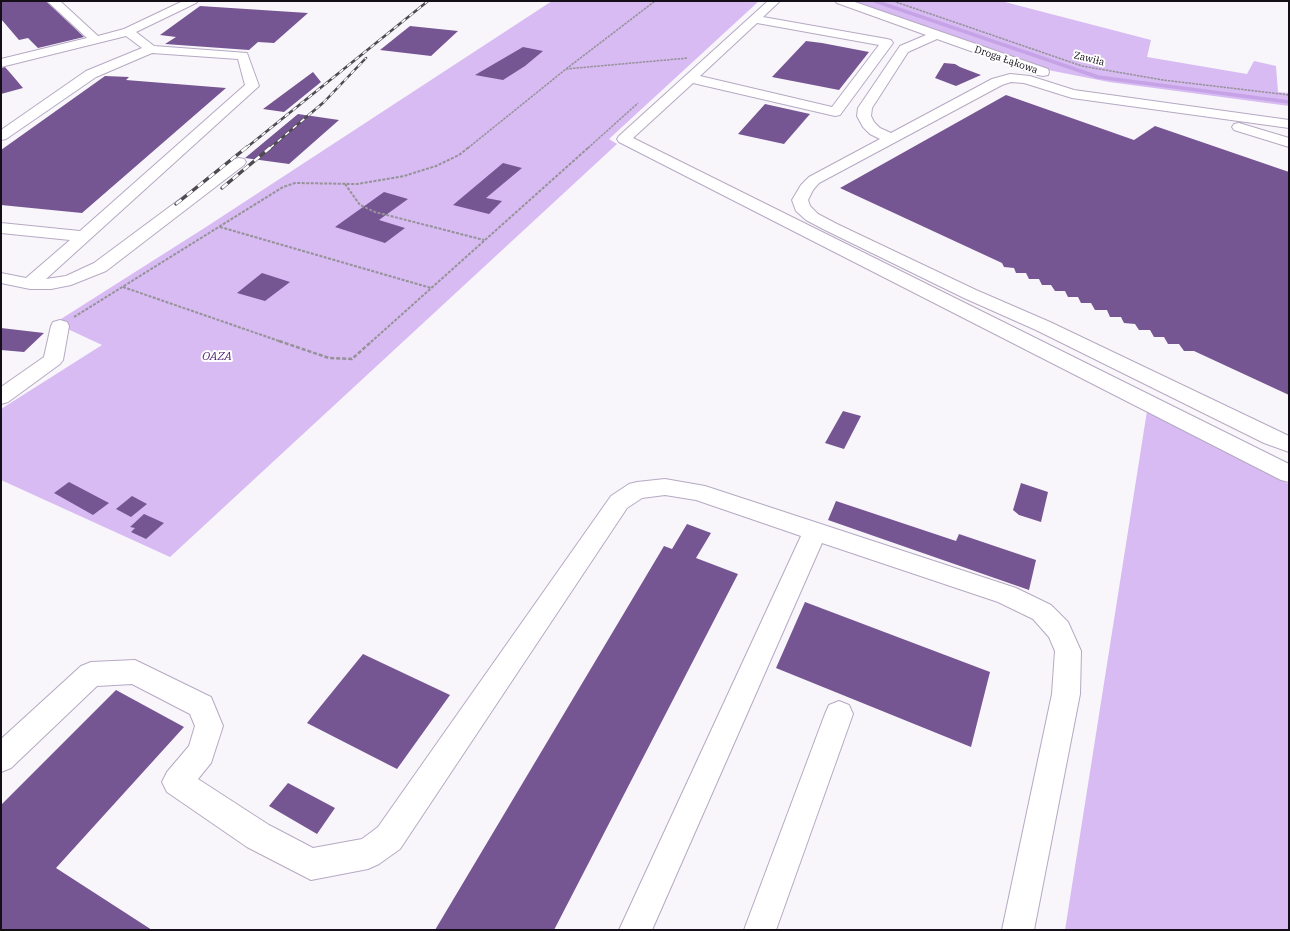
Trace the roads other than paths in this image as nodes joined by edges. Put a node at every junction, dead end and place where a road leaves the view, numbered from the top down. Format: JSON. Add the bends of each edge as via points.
{"nodes":[{"id":1,"x":53,"y":1,"type":"edge"},
{"id":2,"x":192,"y":1,"type":"edge"},
{"id":3,"x":774,"y":1,"type":"edge"},
{"id":4,"x":841,"y":1,"type":"edge"},
{"id":5,"x":755,"y":19,"type":"junction"},
{"id":6,"x":128,"y":32,"type":"junction"},
{"id":7,"x":936,"y":35,"type":"junction"},
{"id":8,"x":96,"y":40,"type":"junction"},
{"id":9,"x":151,"y":50,"type":"junction"},
{"id":10,"x":1,"y":63,"type":"edge"},
{"id":11,"x":1053,"y":75,"type":"dead end"},
{"id":12,"x":690,"y":78,"type":"junction"},
{"id":13,"x":1096,"y":85,"type":"dead end"},
{"id":14,"x":1181,"y":104,"type":"junction"},
{"id":15,"x":1289,"y":124,"type":"edge"},
{"id":16,"x":1,"y":136,"type":"edge"},
{"id":17,"x":891,"y":138,"type":"junction"},
{"id":18,"x":1289,"y":143,"type":"edge"},
{"id":19,"x":239,"y":162,"type":"dead end"},
{"id":20,"x":1,"y":228,"type":"edge"},
{"id":21,"x":83,"y":236,"type":"junction"},
{"id":22,"x":1,"y":278,"type":"edge"},
{"id":23,"x":30,"y":284,"type":"junction"},
{"id":24,"x":60,"y":326,"type":"road end"},
{"id":25,"x":1,"y":397,"type":"edge"},
{"id":26,"x":1289,"y":444,"type":"edge"},
{"id":27,"x":1289,"y":474,"type":"edge"},
{"id":28,"x":815,"y":531,"type":"junction"},
{"id":29,"x":839,"y":714,"type":"dead end"},
{"id":30,"x":1,"y":758,"type":"edge"},
{"id":31,"x":636,"y":930,"type":"edge"},
{"id":32,"x":760,"y":930,"type":"edge"},
{"id":33,"x":1018,"y":930,"type":"edge"}],
"edges":[{"from":1,"to":8,"type":"street"},
{"from":2,"to":6,"type":"street"},
{"from":3,"to":5,"type":"street"},
{"from":4,"to":7,"type":"street","name":"Droga Łąkowa"},
{"from":5,"to":12,"type":"street"},
{"from":5,"to":12,"type":"street","via":[[887,43],[835,112]]},
{"from":6,"to":8,"type":"street"},
{"from":6,"to":9,"type":"street"},
{"from":7,"to":11,"type":"street","name":"Droga Łąkowa"},
{"from":7,"to":17,"type":"street","via":[[904,49],[865,108],[864,116],[868,124],[875,131]]},
{"from":8,"to":10,"type":"street"},
{"from":9,"to":16,"type":"street","via":[[91,74]]},
{"from":9,"to":21,"type":"street","via":[[243,56],[252,86]]},
{"from":12,"to":27,"type":"street","via":[[624,139]]},
{"from":13,"to":14,"type":"street"},
{"from":14,"to":15,"type":"street"},
{"from":14,"to":17,"type":"street","via":[[1072,94],[1025,79],[1010,78],[997,82]]},
{"from":14,"to":18,"type":"street"},
{"from":17,"to":26,"type":"street","via":[[814,180],[800,200],[802,208],[812,217],[845,234]]},
{"from":19,"to":23,"type":"street","via":[[100,267],[70,280],[51,284]]},
{"from":20,"to":21,"type":"street"},
{"from":21,"to":23,"type":"street"},
{"from":22,"to":23,"type":"street"},
{"from":24,"to":25,"type":"street","via":[[53,360]]},
{"from":28,"to":30,"type":"street","via":[[696,492],[665,487],[638,490],[619,502],[389,838],[368,853],[310,864],[258,836],[177,782],[201,753],[209,726],[201,706],[135,672],[91,674]]},
{"from":28,"to":31,"type":"street"},
{"from":28,"to":33,"type":"street","via":[[1007,595],[1042,612],[1059,630],[1068,650],[1066,694]]},
{"from":29,"to":32,"type":"street"}]}
